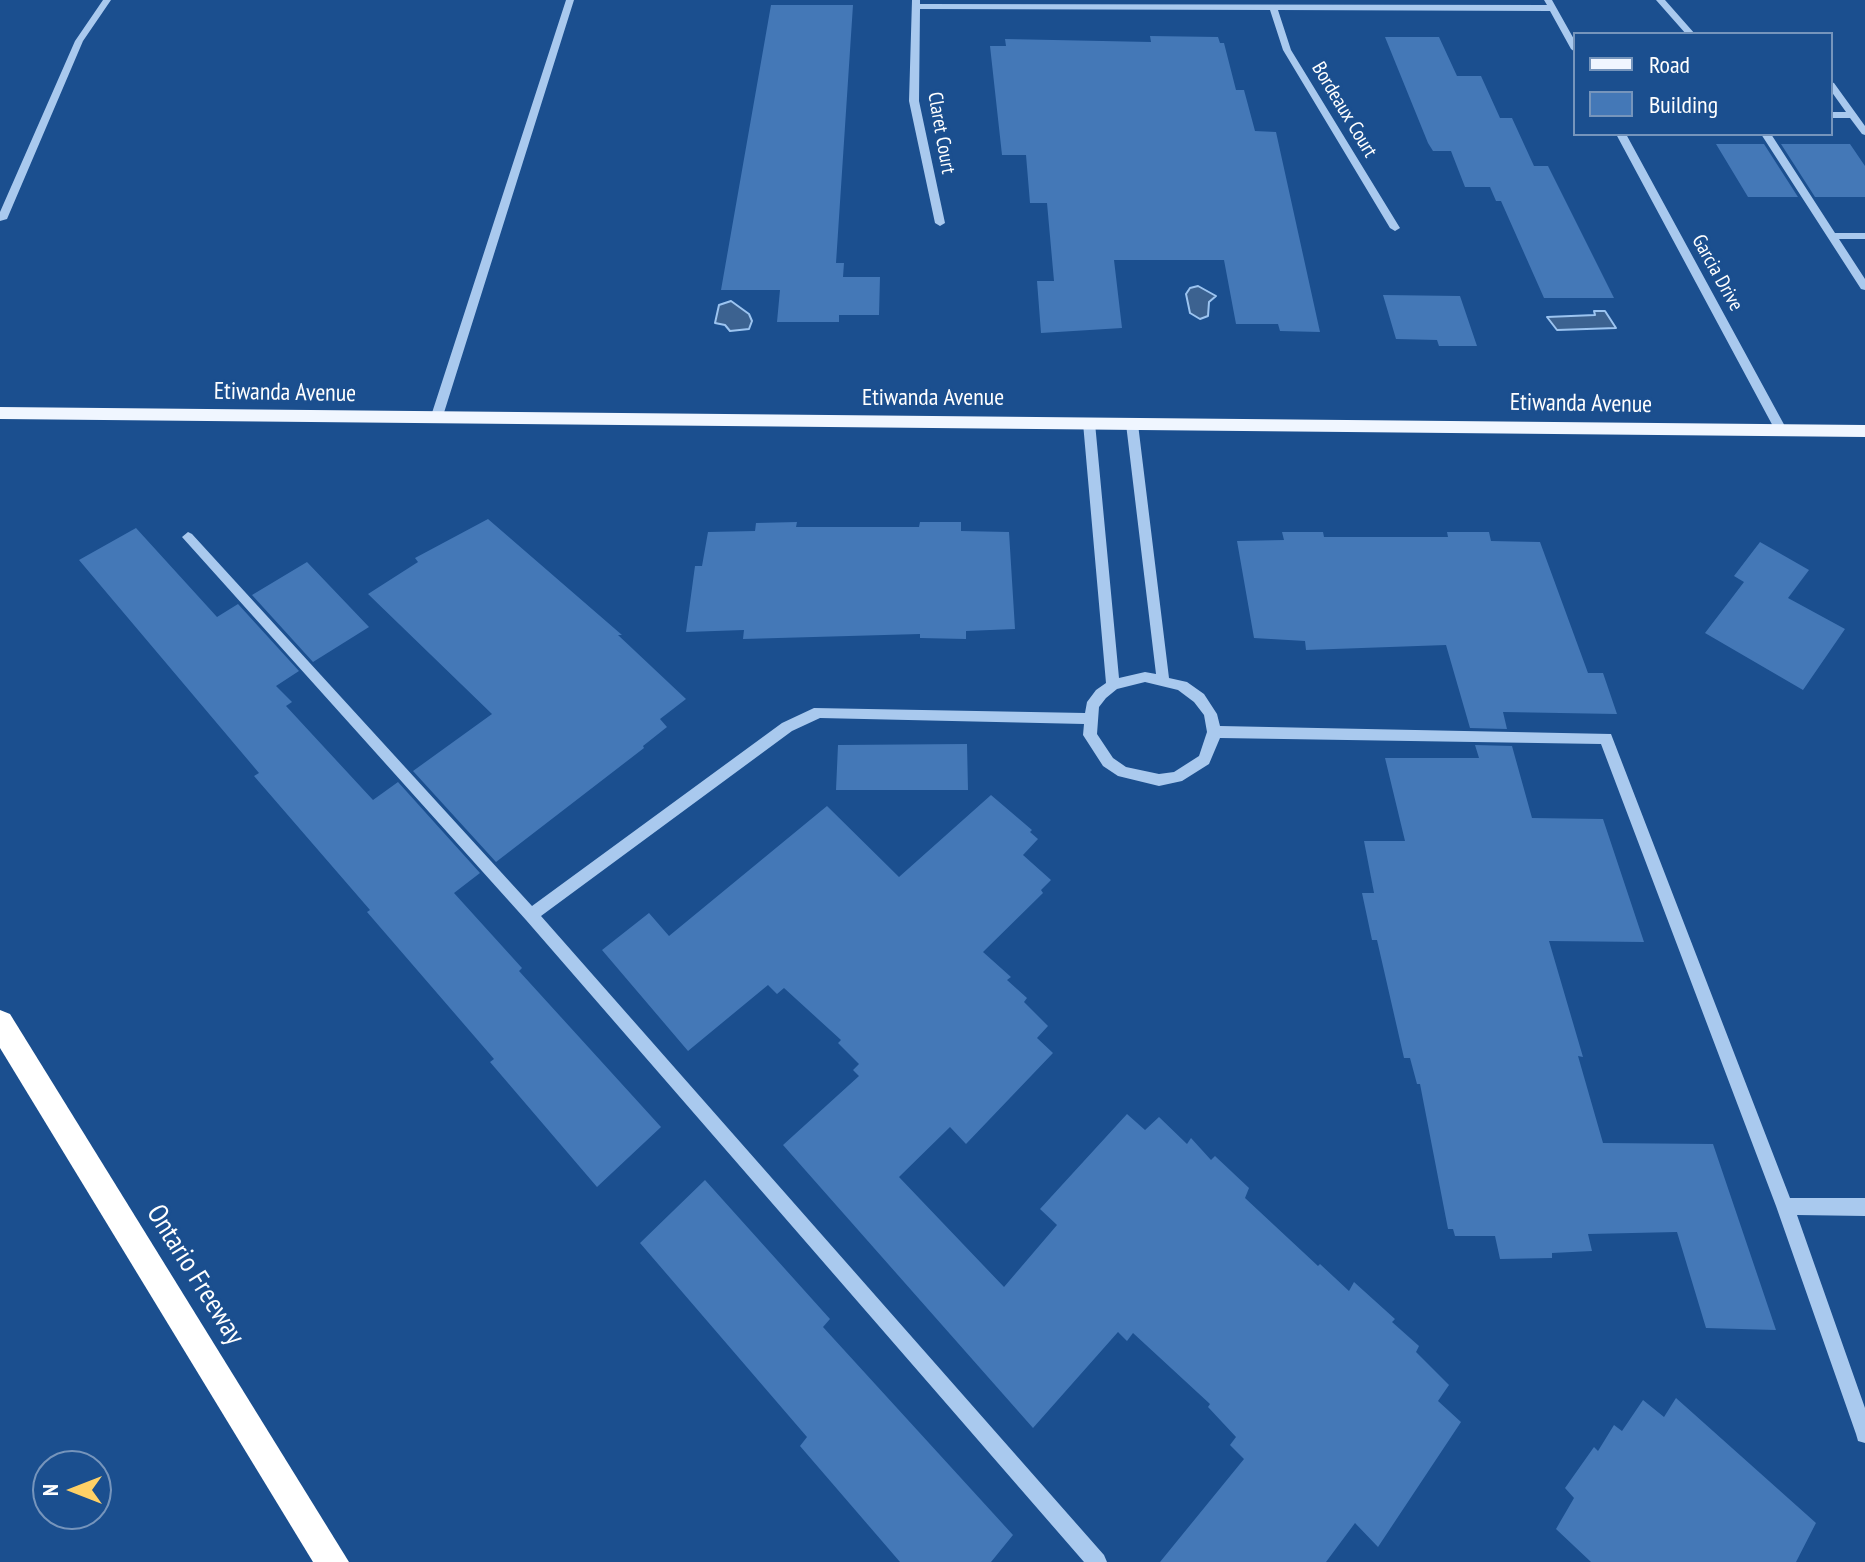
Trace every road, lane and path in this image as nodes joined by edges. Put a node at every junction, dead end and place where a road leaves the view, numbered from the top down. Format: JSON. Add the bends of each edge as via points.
{"nodes":[{"id":1,"x":107,"y":0,"type":"edge"},
{"id":2,"x":570,"y":0,"type":"edge"},
{"id":3,"x":1660,"y":0,"type":"edge"},
{"id":4,"x":916,"y":3,"type":"edge"},
{"id":5,"x":1550,"y":4,"type":"edge"},
{"id":6,"x":1273,"y":6,"type":"junction"},
{"id":7,"x":1689,"y":32,"type":"edge"},
{"id":8,"x":1573,"y":45,"type":"edge"},
{"id":9,"x":1833,"y":88,"type":"edge"},
{"id":10,"x":1833,"y":115,"type":"edge"},
{"id":11,"x":1853,"y":115,"type":"junction"},
{"id":12,"x":1865,"y":132,"type":"edge"},
{"id":13,"x":1622,"y":136,"type":"edge"},
{"id":14,"x":1767,"y":136,"type":"edge"},
{"id":15,"x":2,"y":219,"type":"dead end"},
{"id":16,"x":940,"y":223,"type":"dead end"},
{"id":17,"x":1395,"y":228,"type":"dead end"},
{"id":18,"x":1832,"y":236,"type":"junction"},
{"id":19,"x":1865,"y":236,"type":"edge"},
{"id":20,"x":1865,"y":287,"type":"edge"},
{"id":21,"x":0,"y":413,"type":"edge"},
{"id":22,"x":436,"y":419,"type":"junction"},
{"id":23,"x":1089,"y":423,"type":"junction"},
{"id":24,"x":1132,"y":424,"type":"junction"},
{"id":25,"x":1781,"y":430,"type":"junction"},
{"id":26,"x":1865,"y":431,"type":"edge"},
{"id":27,"x":188,"y":537,"type":"dead end"},
{"id":28,"x":1163,"y":679,"type":"junction"},
{"id":29,"x":1113,"y":685,"type":"junction"},
{"id":30,"x":1089,"y":719,"type":"junction"},
{"id":31,"x":1214,"y":732,"type":"junction"},
{"id":32,"x":531,"y":915,"type":"junction"},
{"id":33,"x":0,"y":1023,"type":"edge"},
{"id":34,"x":1785,"y":1206,"type":"junction"},
{"id":35,"x":1865,"y":1207,"type":"edge"},
{"id":36,"x":1865,"y":1434,"type":"edge"},
{"id":37,"x":332,"y":1562,"type":"edge"},
{"id":38,"x":1097,"y":1562,"type":"edge"}],
"edges":[{"from":1,"to":15,"type":"street","via":[[79,41]]},
{"from":2,"to":22,"type":"street"},
{"from":3,"to":7,"type":"street"},
{"from":4,"to":6,"type":"street"},
{"from":4,"to":16,"type":"street","name":"Claret Court","via":[[914,101]]},
{"from":5,"to":6,"type":"street"},
{"from":5,"to":8,"type":"street"},
{"from":6,"to":17,"type":"street","name":"Bordeaux Court","via":[[1287,50]]},
{"from":9,"to":11,"type":"street"},
{"from":10,"to":11,"type":"street"},
{"from":11,"to":12,"type":"street"},
{"from":13,"to":25,"type":"street","name":"Garcia Drive"},
{"from":14,"to":18,"type":"street"},
{"from":18,"to":19,"type":"street"},
{"from":18,"to":20,"type":"street"},
{"from":21,"to":22,"type":"main road","name":"Etiwanda Avenue"},
{"from":22,"to":23,"type":"main road","name":"Etiwanda Avenue"},
{"from":23,"to":24,"type":"main road","name":"Etiwanda Avenue"},
{"from":23,"to":29,"type":"street"},
{"from":24,"to":25,"type":"main road","name":"Etiwanda Avenue"},
{"from":24,"to":28,"type":"street"},
{"from":25,"to":26,"type":"main road","name":"Etiwanda Avenue"},
{"from":27,"to":32,"type":"street"},
{"from":28,"to":29,"type":"street","via":[[1128,679]]},
{"from":28,"to":31,"type":"street","via":[[1199,698]]},
{"from":29,"to":30,"type":"street","via":[[1092,706]]},
{"from":30,"to":31,"type":"street","via":[[1090,735],[1108,762],[1140,778],[1159,780],[1192,770],[1204,760]]},
{"from":30,"to":32,"type":"street","via":[[819,712],[787,727]]},
{"from":31,"to":34,"type":"street","via":[[1606,738]]},
{"from":32,"to":38,"type":"street"},
{"from":33,"to":37,"type":"highway","name":"Ontario Freeway"},
{"from":34,"to":35,"type":"street"},
{"from":34,"to":36,"type":"street"}]}
